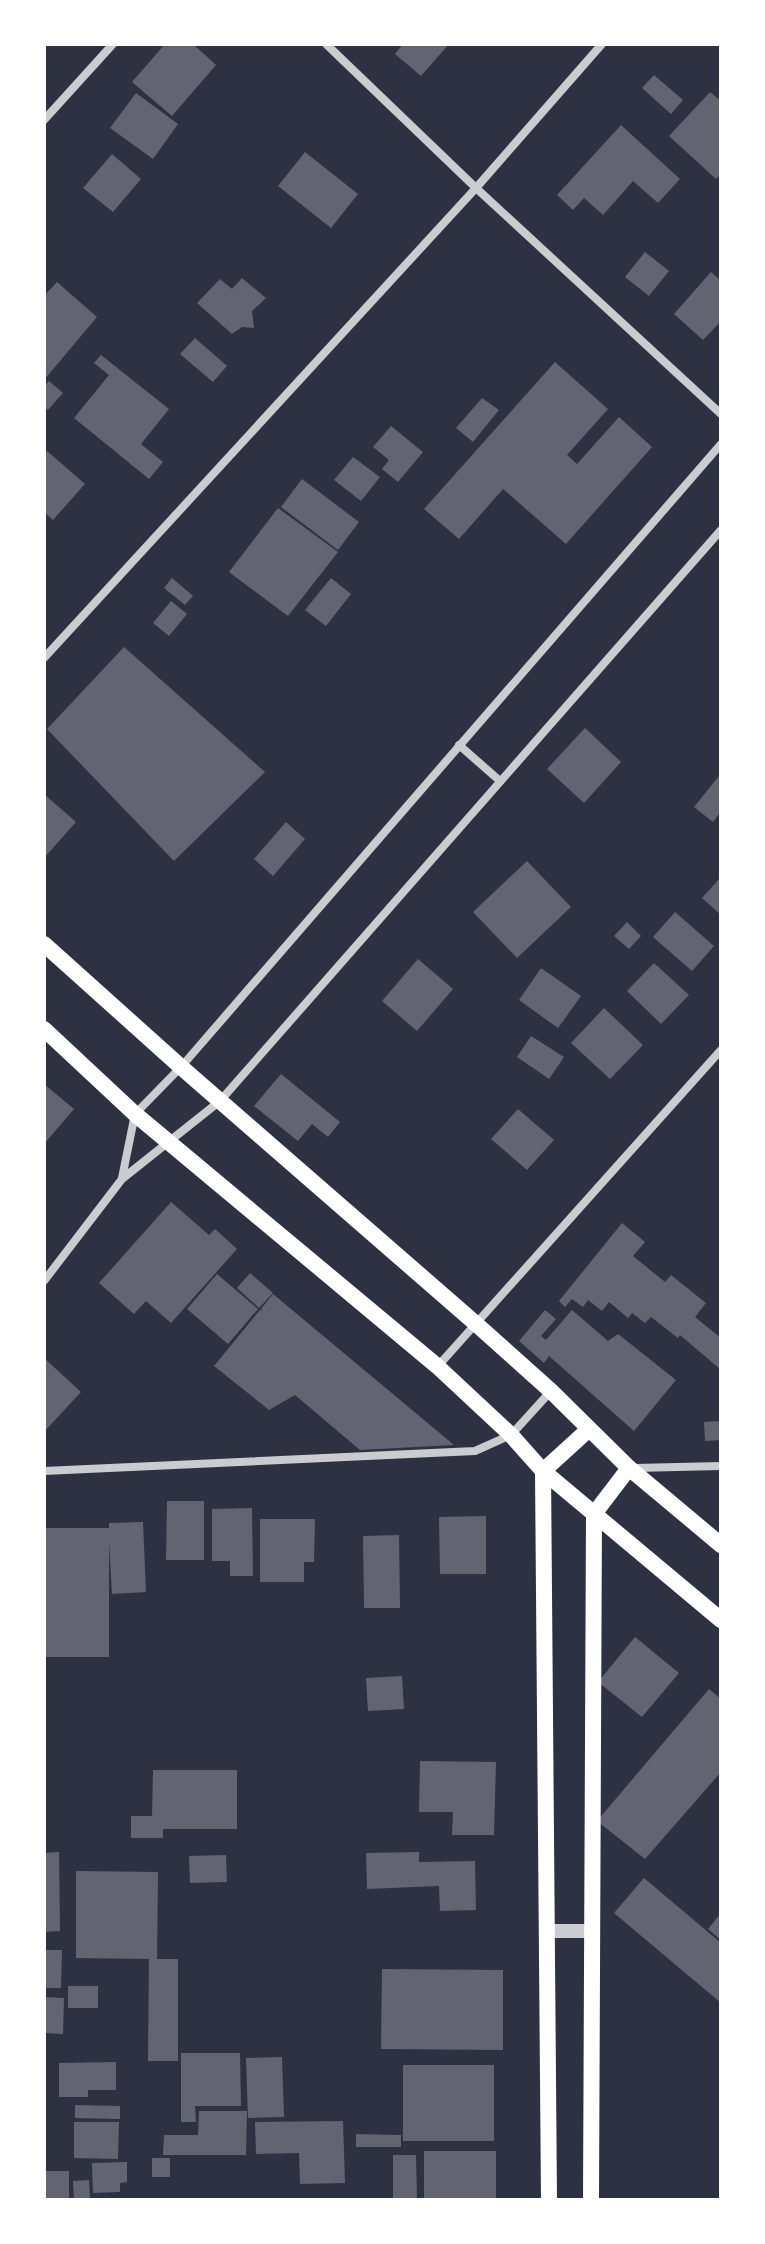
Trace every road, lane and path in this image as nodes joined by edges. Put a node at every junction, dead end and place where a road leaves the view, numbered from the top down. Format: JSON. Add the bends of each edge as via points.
{"nodes":[{"id":1,"x":113,"y":44,"type":"edge"},
{"id":2,"x":326,"y":44,"type":"edge"},
{"id":3,"x":602,"y":44,"type":"edge"},
{"id":4,"x":44,"y":120,"type":"edge"},
{"id":5,"x":476,"y":188,"type":"junction"},
{"id":6,"x":721,"y":414,"type":"edge"},
{"id":7,"x":721,"y":444,"type":"edge"},
{"id":8,"x":721,"y":530,"type":"edge"},
{"id":9,"x":44,"y":658,"type":"edge"},
{"id":10,"x":459,"y":745,"type":"junction"},
{"id":11,"x":500,"y":781,"type":"junction"},
{"id":12,"x":44,"y":944,"type":"edge"},
{"id":13,"x":44,"y":1029,"type":"edge"},
{"id":14,"x":721,"y":1050,"type":"edge"},
{"id":15,"x":181,"y":1067,"type":"junction"},
{"id":16,"x":220,"y":1101,"type":"junction"},
{"id":17,"x":135,"y":1114,"type":"junction"},
{"id":18,"x":169,"y":1143,"type":"junction"},
{"id":19,"x":122,"y":1179,"type":"junction"},
{"id":20,"x":44,"y":1281,"type":"edge"},
{"id":21,"x":475,"y":1323,"type":"junction"},
{"id":22,"x":437,"y":1366,"type":"junction"},
{"id":23,"x":551,"y":1391,"type":"junction"},
{"id":24,"x":588,"y":1430,"type":"junction"},
{"id":25,"x":511,"y":1435,"type":"junction"},
{"id":26,"x":721,"y":1466,"type":"edge"},
{"id":27,"x":629,"y":1468,"type":"junction"},
{"id":28,"x":44,"y":1471,"type":"edge"},
{"id":29,"x":543,"y":1471,"type":"junction"},
{"id":30,"x":594,"y":1514,"type":"junction"},
{"id":31,"x":721,"y":1545,"type":"edge"},
{"id":32,"x":721,"y":1620,"type":"edge"},
{"id":33,"x":546,"y":1931,"type":"junction"},
{"id":34,"x":592,"y":1931,"type":"junction"},
{"id":35,"x":549,"y":2200,"type":"edge"},
{"id":36,"x":591,"y":2200,"type":"edge"}],
"edges":[{"from":1,"to":4,"type":"street"},
{"from":2,"to":5,"type":"street"},
{"from":3,"to":5,"type":"street"},
{"from":5,"to":6,"type":"street"},
{"from":5,"to":9,"type":"street"},
{"from":7,"to":10,"type":"street"},
{"from":8,"to":11,"type":"street"},
{"from":10,"to":11,"type":"street"},
{"from":10,"to":15,"type":"street"},
{"from":11,"to":16,"type":"street"},
{"from":12,"to":15,"type":"main road"},
{"from":13,"to":17,"type":"main road"},
{"from":14,"to":21,"type":"street"},
{"from":15,"to":16,"type":"main road"},
{"from":15,"to":17,"type":"street"},
{"from":16,"to":18,"type":"street"},
{"from":16,"to":21,"type":"main road"},
{"from":17,"to":18,"type":"main road"},
{"from":17,"to":19,"type":"street"},
{"from":18,"to":19,"type":"street"},
{"from":18,"to":22,"type":"main road"},
{"from":19,"to":20,"type":"street"},
{"from":21,"to":22,"type":"street"},
{"from":21,"to":23,"type":"main road"},
{"from":22,"to":25,"type":"main road"},
{"from":23,"to":24,"type":"main road"},
{"from":23,"to":25,"type":"street"},
{"from":24,"to":27,"type":"main road"},
{"from":24,"to":29,"type":"main road"},
{"from":25,"to":28,"type":"street","via":[[475,1451]]},
{"from":25,"to":29,"type":"main road"},
{"from":26,"to":27,"type":"street"},
{"from":27,"to":30,"type":"main road"},
{"from":27,"to":31,"type":"main road"},
{"from":29,"to":30,"type":"main road"},
{"from":29,"to":33,"type":"main road"},
{"from":30,"to":32,"type":"main road"},
{"from":30,"to":34,"type":"main road"},
{"from":33,"to":34,"type":"street"},
{"from":33,"to":35,"type":"main road"},
{"from":34,"to":36,"type":"main road"}]}
